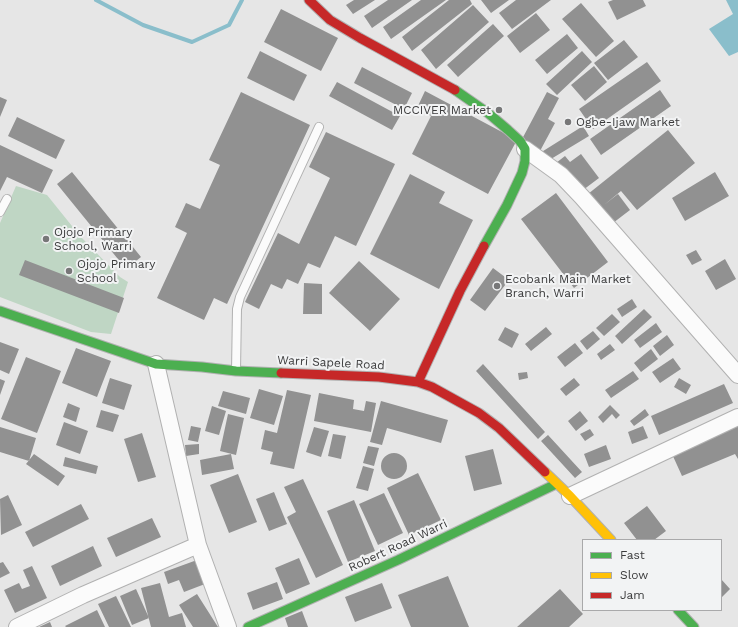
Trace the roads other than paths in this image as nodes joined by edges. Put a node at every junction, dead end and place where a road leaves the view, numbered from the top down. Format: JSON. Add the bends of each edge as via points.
{"nodes":[{"id":1,"x":309,"y":0,"type":"edge"},
{"id":2,"x":319,"y":127,"type":"dead end"},
{"id":3,"x":525,"y":149,"type":"junction"},
{"id":4,"x":7,"y":199,"type":"dead end"},
{"id":5,"x":0,"y":212,"type":"edge"},
{"id":6,"x":0,"y":310,"type":"edge"},
{"id":7,"x":156,"y":364,"type":"junction"},
{"id":8,"x":236,"y":371,"type":"junction"},
{"id":9,"x":738,"y":375,"type":"edge"},
{"id":10,"x":418,"y":382,"type":"junction"},
{"id":11,"x":738,"y":417,"type":"edge"},
{"id":12,"x":556,"y":484,"type":"junction"},
{"id":13,"x":570,"y":496,"type":"junction"},
{"id":14,"x":610,"y":539,"type":"edge"},
{"id":15,"x":198,"y":545,"type":"junction"},
{"id":16,"x":679,"y":611,"type":"edge"},
{"id":17,"x":17,"y":627,"type":"edge"},
{"id":18,"x":228,"y":627,"type":"edge"},
{"id":19,"x":248,"y":627,"type":"edge"},
{"id":20,"x":694,"y":627,"type":"edge"}],
"edges":[{"from":1,"to":3,"type":"street","via":[[330,20],[458,91],[508,130]]},
{"from":2,"to":8,"type":"lane","via":[[240,297],[237,309]]},
{"from":3,"to":9,"type":"street","via":[[561,175],[582,196]]},
{"from":3,"to":10,"type":"street","via":[[522,173],[460,292]]},
{"from":4,"to":5,"type":"lane"},
{"from":6,"to":7,"type":"street","name":"Warri Sapele Road"},
{"from":7,"to":8,"type":"street","name":"Warri Sapele Road"},
{"from":7,"to":15,"type":"street"},
{"from":8,"to":10,"type":"street","name":"Warri Sapele Road","via":[[372,377]]},
{"from":10,"to":12,"type":"street","name":"Warri Sapele Road","via":[[479,413],[499,428]]},
{"from":11,"to":13,"type":"street"},
{"from":12,"to":13,"type":"street","name":"Warri Sapele Road"},
{"from":12,"to":19,"type":"street","name":"Robert Road Warri","via":[[398,560]]},
{"from":13,"to":14,"type":"street","name":"Warri Sapele Road"},
{"from":15,"to":17,"type":"street","via":[[84,594]]},
{"from":15,"to":18,"type":"street"},
{"from":16,"to":20,"type":"street"}]}
